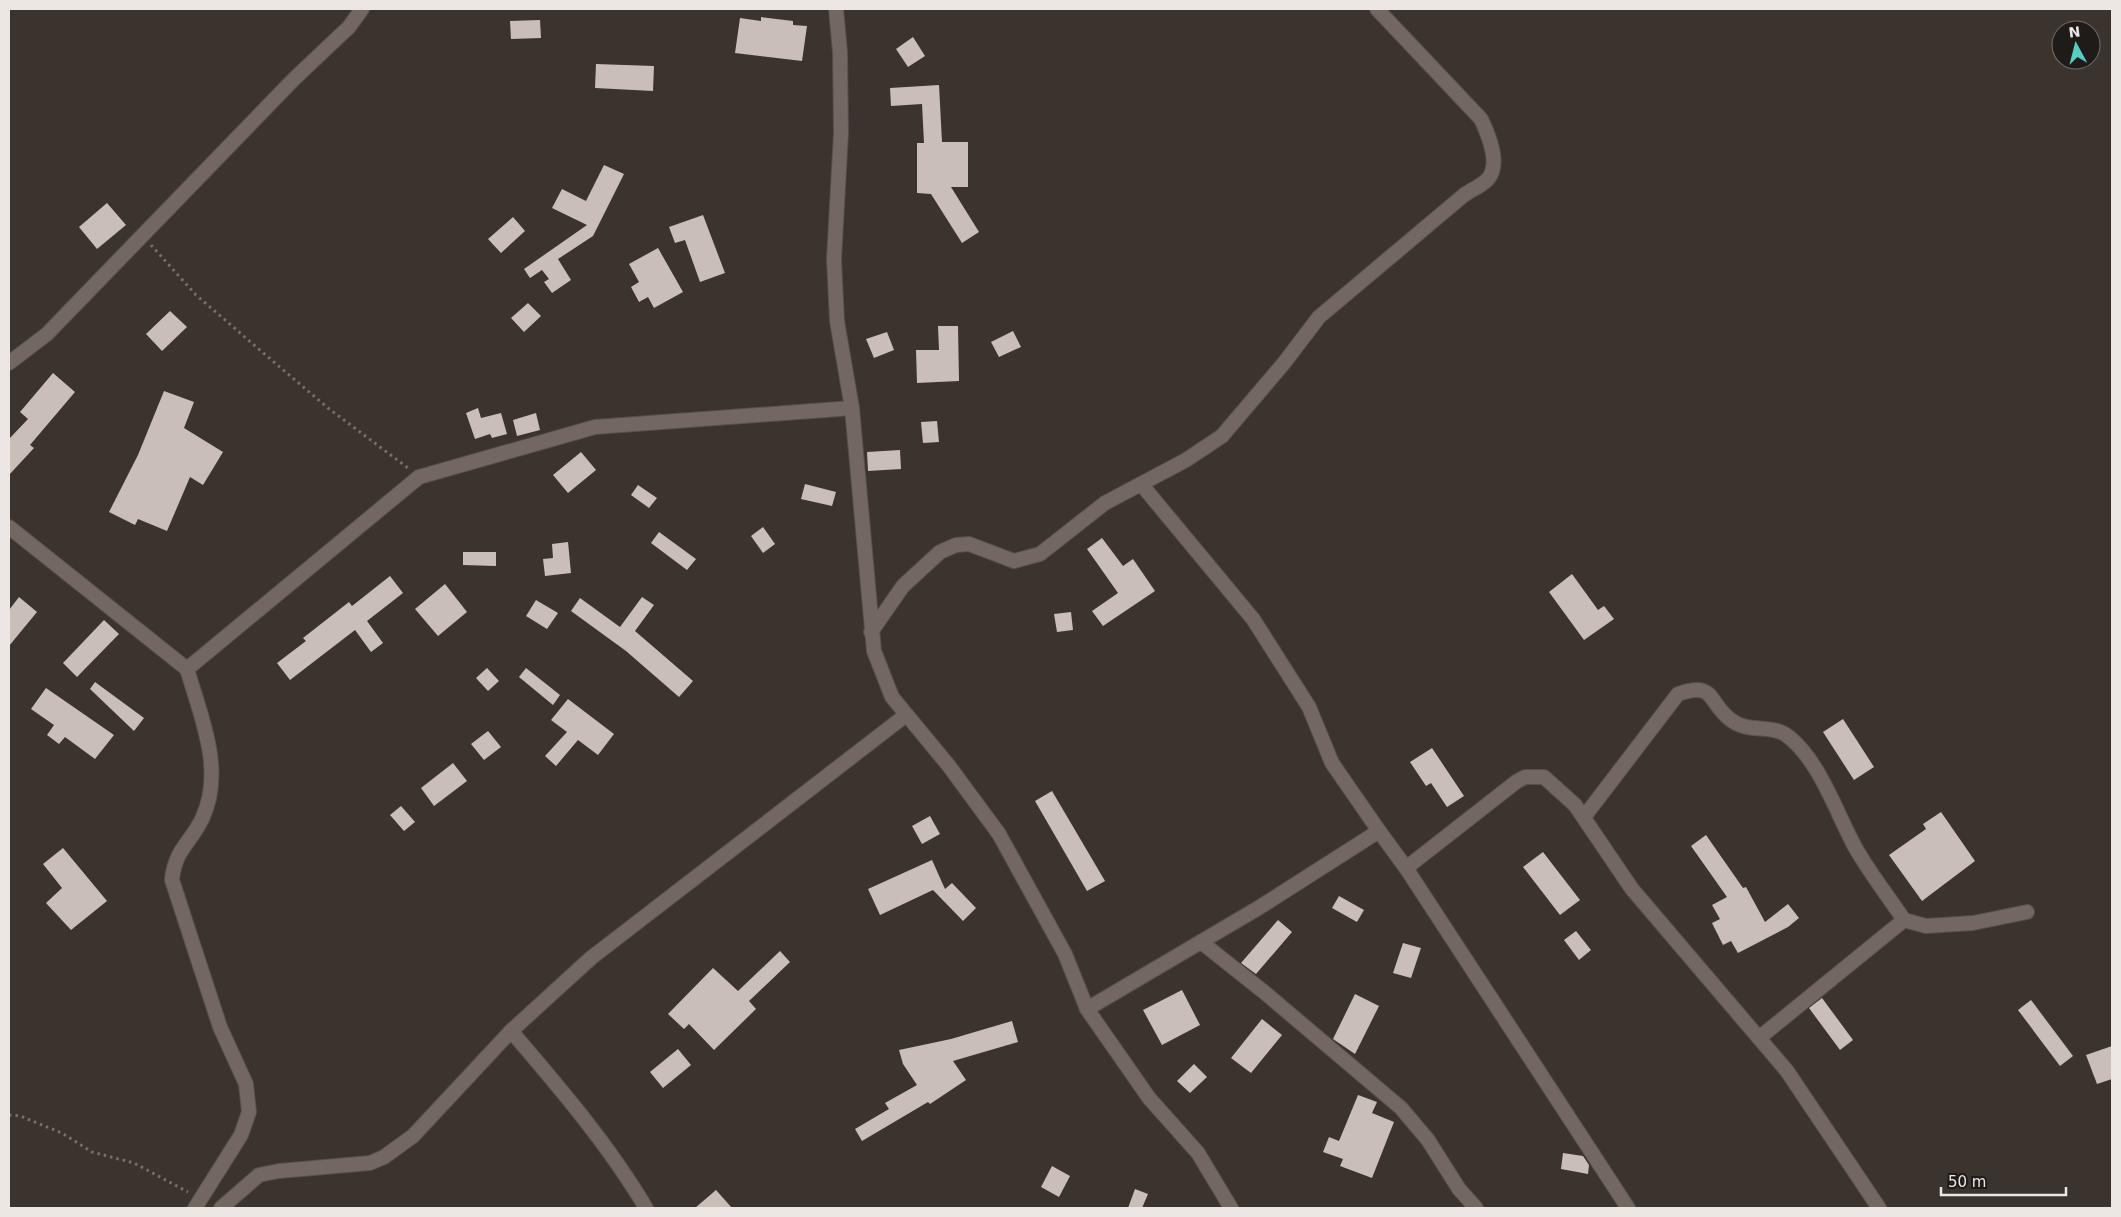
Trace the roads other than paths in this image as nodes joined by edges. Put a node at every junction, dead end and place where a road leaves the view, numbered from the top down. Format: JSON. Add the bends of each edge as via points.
{"nodes":[{"id":1,"x":362,"y":9,"type":"edge"},
{"id":2,"x":836,"y":9,"type":"edge"},
{"id":3,"x":1377,"y":9,"type":"edge"},
{"id":4,"x":9,"y":364,"type":"edge"},
{"id":5,"x":852,"y":408,"type":"junction"},
{"id":6,"x":1141,"y":484,"type":"junction"},
{"id":7,"x":9,"y":527,"type":"edge"},
{"id":8,"x":871,"y":632,"type":"junction"},
{"id":9,"x":187,"y":669,"type":"junction"},
{"id":10,"x":906,"y":714,"type":"junction"},
{"id":11,"x":1584,"y":817,"type":"junction"},
{"id":12,"x":1379,"y":831,"type":"junction"},
{"id":13,"x":1406,"y":868,"type":"junction"},
{"id":14,"x":2028,"y":912,"type":"dead end"},
{"id":15,"x":1904,"y":920,"type":"junction"},
{"id":16,"x":1201,"y":942,"type":"junction"},
{"id":17,"x":1087,"y":1008,"type":"junction"},
{"id":18,"x":511,"y":1031,"type":"junction"},
{"id":19,"x":1759,"y":1038,"type":"junction"},
{"id":20,"x":198,"y":1204,"type":"edge"},
{"id":21,"x":221,"y":1208,"type":"edge"},
{"id":22,"x":646,"y":1208,"type":"edge"},
{"id":23,"x":1231,"y":1208,"type":"edge"},
{"id":24,"x":1476,"y":1208,"type":"edge"},
{"id":25,"x":1628,"y":1208,"type":"edge"},
{"id":26,"x":1879,"y":1208,"type":"edge"}],
"edges":[{"from":1,"to":4,"type":"street","via":[[349,27],[294,78],[47,334]]},
{"from":2,"to":5,"type":"street","via":[[841,133],[834,259],[837,321]]},
{"from":3,"to":6,"type":"street","via":[[1481,119],[1493,153],[1493,167],[1488,179],[1464,195],[1319,317],[1222,436]]},
{"from":5,"to":8,"type":"street"},
{"from":5,"to":9,"type":"street","via":[[595,428],[420,477]]},
{"from":6,"to":8,"type":"street","via":[[1105,503],[1040,554],[1014,561],[969,544],[940,552],[904,586]]},
{"from":6,"to":12,"type":"street","via":[[1253,619],[1309,707],[1332,763]]},
{"from":7,"to":9,"type":"street"},
{"from":8,"to":10,"type":"street","via":[[884,678],[892,696]]},
{"from":9,"to":20,"type":"street","via":[[213,766],[202,818],[180,850],[172,880],[220,1027],[246,1084],[249,1112],[241,1136]]},
{"from":10,"to":17,"type":"street","via":[[999,834],[1065,954]]},
{"from":10,"to":18,"type":"street","via":[[591,958]]},
{"from":11,"to":13,"type":"street","via":[[1544,777],[1525,777]]},
{"from":11,"to":15,"type":"street","via":[[1678,694],[1695,688],[1706,691],[1730,720],[1743,728],[1773,729],[1787,735],[1799,747],[1821,780],[1856,848]]},
{"from":11,"to":19,"type":"street","via":[[1632,889]]},
{"from":12,"to":13,"type":"street"},
{"from":12,"to":16,"type":"street"},
{"from":13,"to":25,"type":"street"},
{"from":14,"to":15,"type":"street","via":[[1926,926]]},
{"from":15,"to":19,"type":"street"},
{"from":16,"to":17,"type":"street"},
{"from":16,"to":24,"type":"street","via":[[1401,1108]]},
{"from":17,"to":23,"type":"street","via":[[1149,1098],[1198,1153]]},
{"from":18,"to":21,"type":"street","via":[[413,1136],[384,1157],[370,1163],[279,1171],[259,1176]]},
{"from":18,"to":22,"type":"street","via":[[567,1096]]},
{"from":19,"to":26,"type":"street","via":[[1787,1071]]}]}
